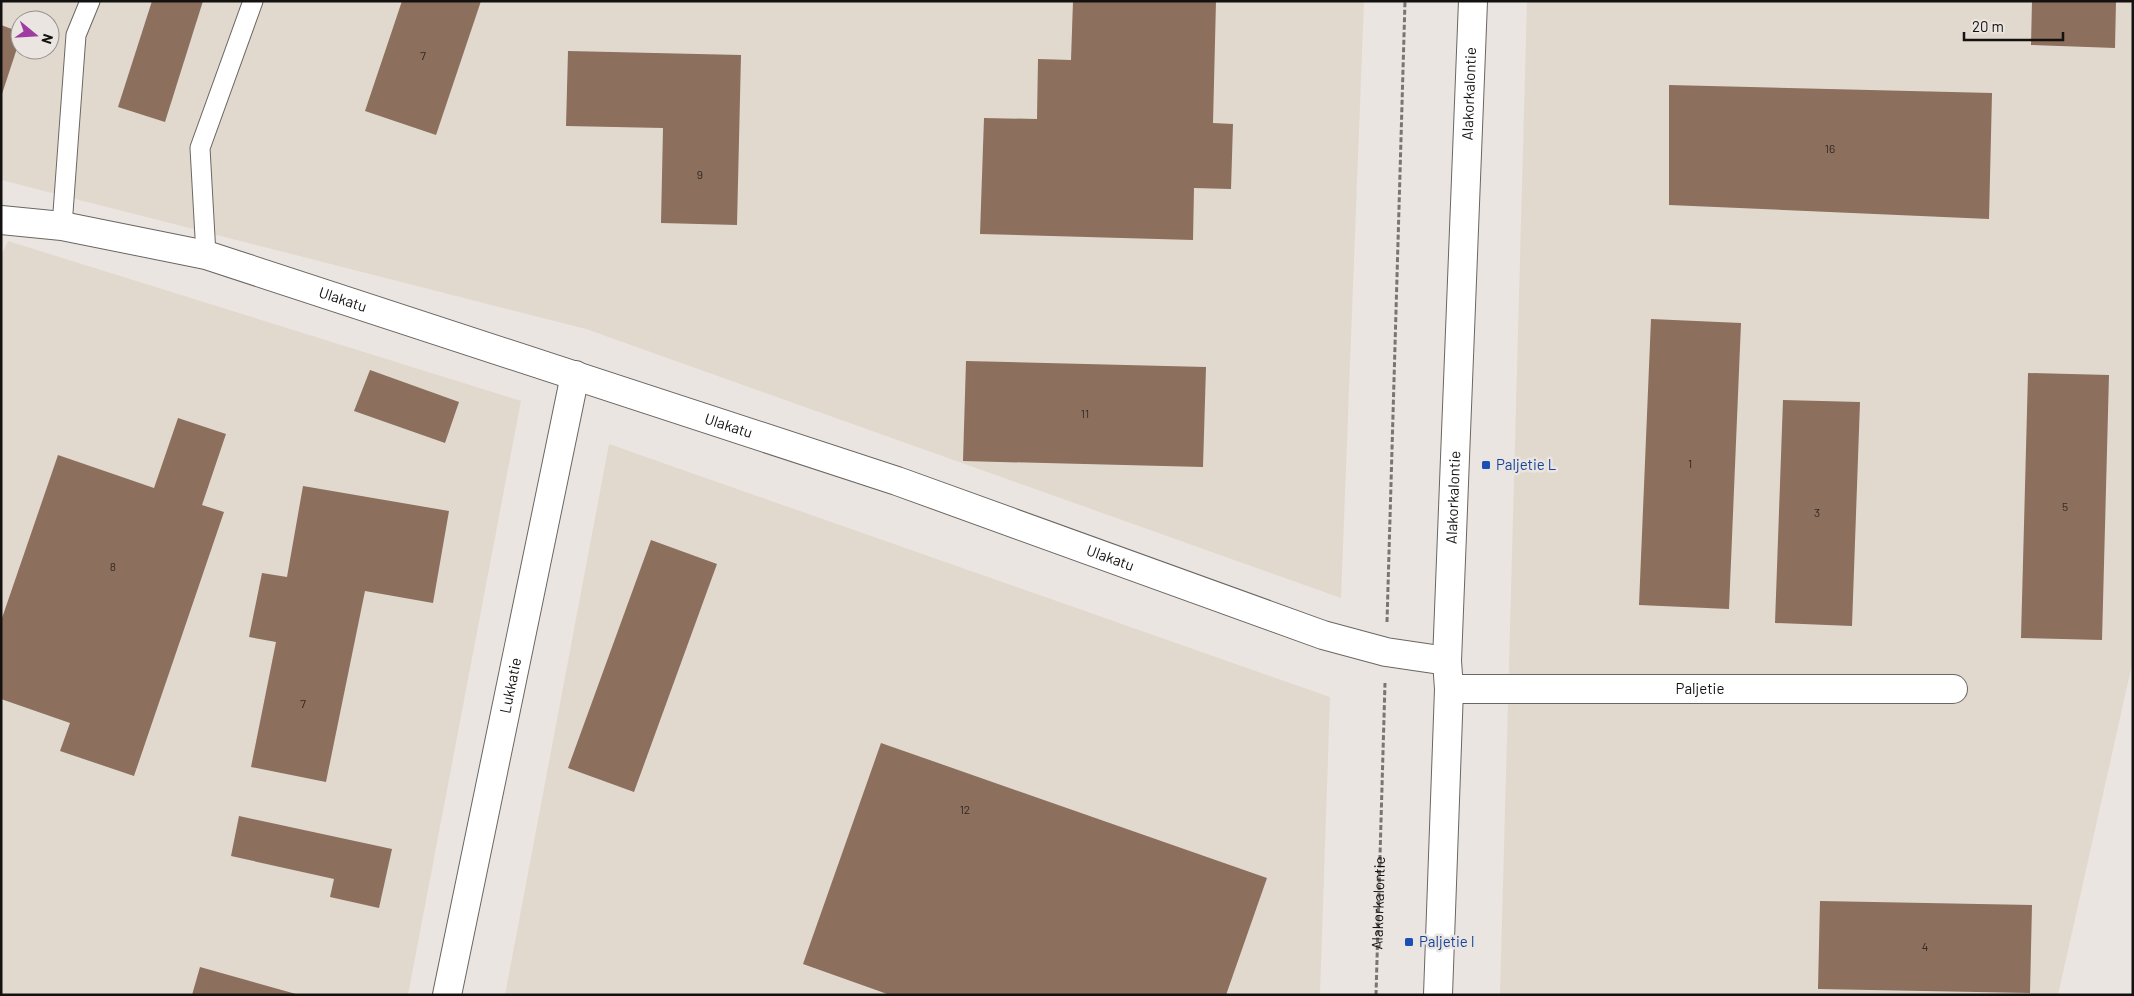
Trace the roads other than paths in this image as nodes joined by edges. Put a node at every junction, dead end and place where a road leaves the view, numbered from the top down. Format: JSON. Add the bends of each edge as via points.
{"nodes":[{"id":1,"x":90,"y":1,"type":"edge"},
{"id":2,"x":253,"y":1,"type":"edge"},
{"id":3,"x":1473,"y":1,"type":"edge"},
{"id":4,"x":1,"y":220,"type":"edge"},
{"id":5,"x":62,"y":226,"type":"junction"},
{"id":6,"x":206,"y":255,"type":"junction"},
{"id":7,"x":575,"y":375,"type":"junction"},
{"id":8,"x":1448,"y":660,"type":"junction"},
{"id":9,"x":1449,"y":689,"type":"junction"},
{"id":10,"x":1953,"y":689,"type":"dead end"},
{"id":11,"x":447,"y":995,"type":"edge"},
{"id":12,"x":1438,"y":995,"type":"edge"}],
"edges":[{"from":1,"to":5,"type":"lane","via":[[76,35]]},
{"from":2,"to":6,"type":"lane","via":[[200,148]]},
{"from":3,"to":8,"type":"street","name":"Alakorkalontie"},
{"from":4,"to":5,"type":"street","name":"Ulakatu"},
{"from":5,"to":6,"type":"street","name":"Ulakatu"},
{"from":6,"to":7,"type":"street","name":"Ulakatu"},
{"from":7,"to":8,"type":"street","name":"Ulakatu","via":[[897,481],[1323,635],[1386,652]]},
{"from":7,"to":11,"type":"street","name":"Lukkatie"},
{"from":8,"to":9,"type":"street","name":"Alakorkalontie"},
{"from":9,"to":10,"type":"street","name":"Paljetie"},
{"from":9,"to":12,"type":"street","name":"Alakorkalontie"}]}
